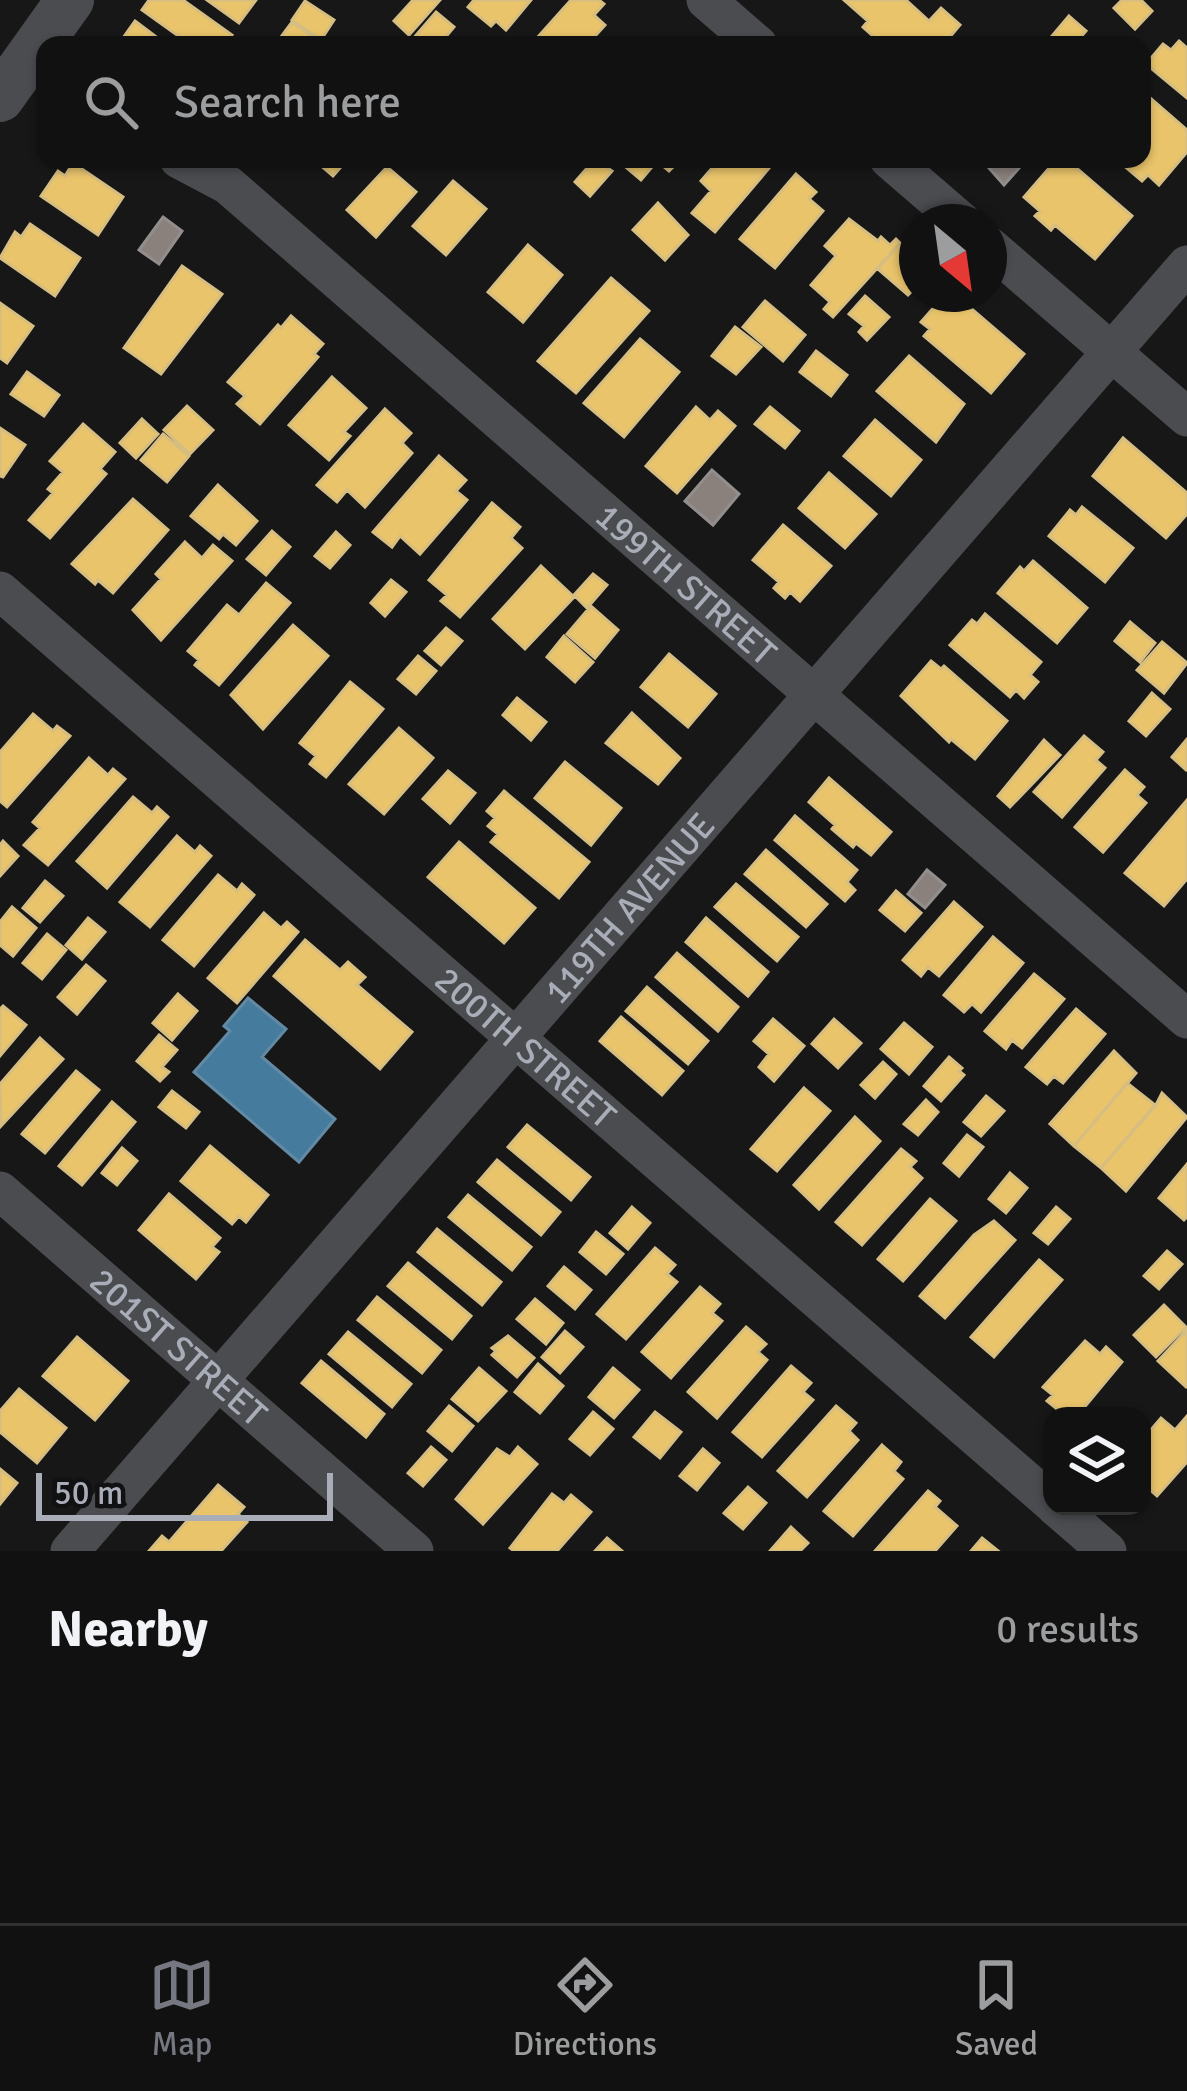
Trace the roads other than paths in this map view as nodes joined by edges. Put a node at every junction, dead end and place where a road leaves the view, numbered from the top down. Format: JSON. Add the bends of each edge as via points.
{"nodes":[{"id":1,"x":70,"y":0,"type":"edge"},
{"id":2,"x":706,"y":0,"type":"edge"},
{"id":3,"x":49,"y":36,"type":"edge"},
{"id":4,"x":748,"y":36,"type":"edge"},
{"id":5,"x":36,"y":60,"type":"edge"},
{"id":6,"x":21,"y":86,"type":"edge"},
{"id":7,"x":196,"y":168,"type":"edge"},
{"id":8,"x":899,"y":168,"type":"edge"},
{"id":9,"x":941,"y":204,"type":"edge"},
{"id":10,"x":1007,"y":261,"type":"edge"},
{"id":11,"x":1187,"y":265,"type":"edge"},
{"id":12,"x":1112,"y":352,"type":"junction"},
{"id":13,"x":1187,"y":417,"type":"edge"},
{"id":14,"x":0,"y":591,"type":"edge"},
{"id":15,"x":813,"y":694,"type":"junction"},
{"id":16,"x":1187,"y":1019,"type":"edge"},
{"id":17,"x":515,"y":1037,"type":"junction"},
{"id":18,"x":0,"y":1190,"type":"edge"},
{"id":19,"x":218,"y":1380,"type":"junction"},
{"id":20,"x":1043,"y":1495,"type":"edge"},
{"id":21,"x":1066,"y":1515,"type":"edge"},
{"id":22,"x":70,"y":1551,"type":"edge"},
{"id":23,"x":414,"y":1551,"type":"edge"},
{"id":24,"x":1107,"y":1551,"type":"edge"}],
"edges":[{"from":1,"to":3,"type":"street"},
{"from":2,"to":4,"type":"street"},
{"from":5,"to":6,"type":"street"},
{"from":7,"to":15,"type":"street","name":"199TH STREET","via":[[228,185]]},
{"from":8,"to":9,"type":"street"},
{"from":10,"to":12,"type":"street"},
{"from":11,"to":12,"type":"street","name":"119TH AVENUE"},
{"from":12,"to":13,"type":"street"},
{"from":12,"to":15,"type":"street","name":"119TH AVENUE"},
{"from":14,"to":17,"type":"street","name":"200TH STREET"},
{"from":15,"to":16,"type":"street","name":"199TH STREET"},
{"from":15,"to":17,"type":"street","name":"119TH AVENUE"},
{"from":17,"to":19,"type":"street","name":"119TH AVENUE"},
{"from":17,"to":20,"type":"street","name":"200TH STREET"},
{"from":18,"to":19,"type":"street","name":"201ST STREET"},
{"from":19,"to":22,"type":"street","name":"119TH AVENUE"},
{"from":19,"to":23,"type":"street","name":"201ST STREET"},
{"from":21,"to":24,"type":"street","name":"200TH STREET"}]}
